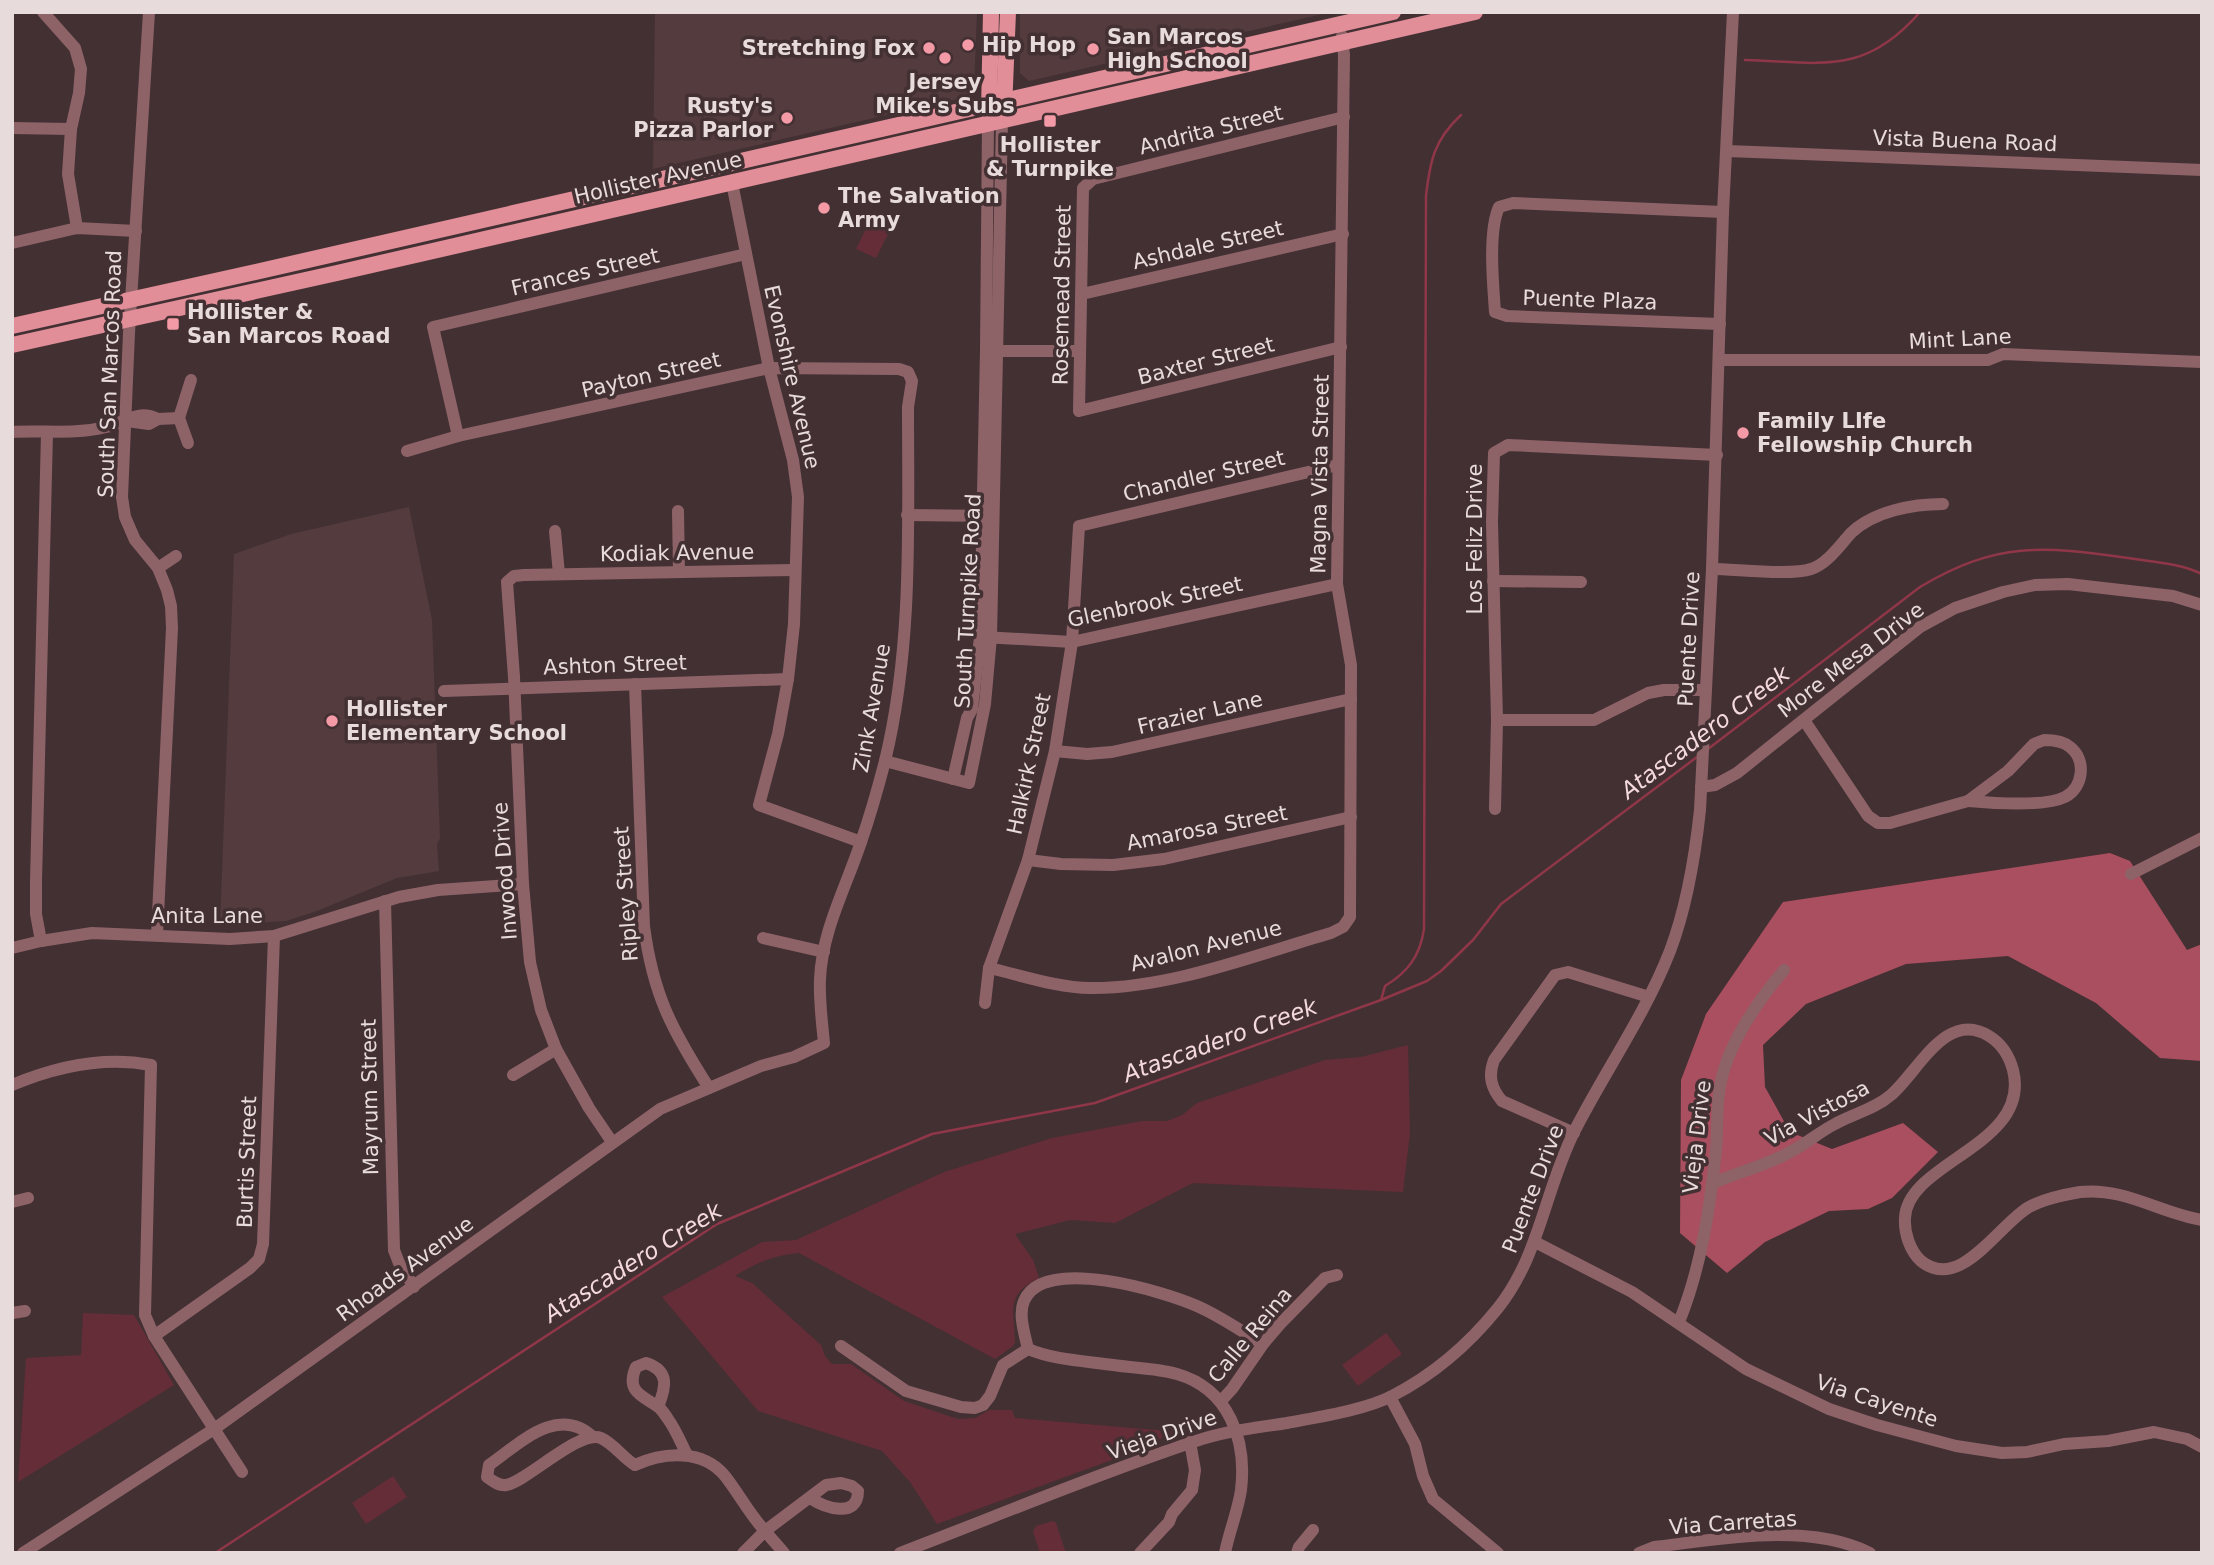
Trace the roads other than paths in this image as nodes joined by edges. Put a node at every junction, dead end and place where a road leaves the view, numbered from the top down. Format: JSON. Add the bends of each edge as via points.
{"nodes":[{"id":1,"x":43,"y":12,"type":"edge"},
{"id":2,"x":149,"y":12,"type":"edge"},
{"id":3,"x":991,"y":12,"type":"edge"},
{"id":4,"x":1009,"y":12,"type":"edge"},
{"id":5,"x":1394,"y":12,"type":"edge"},
{"id":6,"x":1475,"y":12,"type":"edge"},
{"id":7,"x":1733,"y":12,"type":"edge"},
{"id":8,"x":1339,"y":24,"type":"junction"},
{"id":9,"x":1343,"y":41,"type":"junction"},
{"id":10,"x":998,"y":102,"type":"junction"},
{"id":11,"x":1344,"y":117,"type":"junction"},
{"id":12,"x":995,"y":121,"type":"junction"},
{"id":13,"x":12,"y":128,"type":"edge"},
{"id":14,"x":71,"y":130,"type":"junction"},
{"id":15,"x":1727,"y":151,"type":"junction"},
{"id":16,"x":2202,"y":170,"type":"edge"},
{"id":17,"x":1088,"y":182,"type":"joint"},
{"id":18,"x":732,"y":183,"type":"junction"},
{"id":19,"x":1723,"y":212,"type":"junction"},
{"id":20,"x":77,"y":228,"type":"junction"},
{"id":21,"x":136,"y":231,"type":"junction"},
{"id":22,"x":1343,"y":234,"type":"junction"},
{"id":23,"x":12,"y":243,"type":"edge"},
{"id":24,"x":746,"y":254,"type":"junction"},
{"id":25,"x":1082,"y":295,"type":"junction"},
{"id":26,"x":131,"y":300,"type":"junction"},
{"id":27,"x":130,"y":318,"type":"junction"},
{"id":28,"x":1720,"y":324,"type":"junction"},
{"id":29,"x":12,"y":326,"type":"edge"},
{"id":30,"x":12,"y":345,"type":"edge"},
{"id":31,"x":1341,"y":347,"type":"junction"},
{"id":32,"x":992,"y":351,"type":"junction"},
{"id":33,"x":1080,"y":351,"type":"junction"},
{"id":34,"x":1720,"y":360,"type":"junction"},
{"id":35,"x":2202,"y":362,"type":"edge"},
{"id":36,"x":769,"y":368,"type":"junction"},
{"id":37,"x":908,"y":372,"type":"joint"},
{"id":38,"x":191,"y":380,"type":"dead end"},
{"id":39,"x":1079,"y":411,"type":"joint"},
{"id":40,"x":179,"y":418,"type":"junction"},
{"id":41,"x":127,"y":421,"type":"junction"},
{"id":42,"x":12,"y":432,"type":"edge"},
{"id":43,"x":47,"y":433,"type":"junction"},
{"id":44,"x":458,"y":436,"type":"junction"},
{"id":45,"x":188,"y":443,"type":"dead end"},
{"id":46,"x":407,"y":451,"type":"dead end"},
{"id":47,"x":1717,"y":455,"type":"junction"},
{"id":48,"x":1338,"y":465,"type":"junction"},
{"id":49,"x":1943,"y":504,"type":"dead end"},
{"id":50,"x":678,"y":511,"type":"dead end"},
{"id":51,"x":907,"y":515,"type":"junction"},
{"id":52,"x":989,"y":516,"type":"junction"},
{"id":53,"x":1079,"y":526,"type":"joint"},
{"id":54,"x":555,"y":531,"type":"dead end"},
{"id":55,"x":176,"y":556,"type":"dead end"},
{"id":56,"x":158,"y":568,"type":"junction"},
{"id":57,"x":1712,"y":569,"type":"junction"},
{"id":58,"x":795,"y":570,"type":"junction"},
{"id":59,"x":679,"y":572,"type":"junction"},
{"id":60,"x":559,"y":574,"type":"junction"},
{"id":61,"x":495,"y":575,"type":"dead end"},
{"id":62,"x":508,"y":580,"type":"junction"},
{"id":63,"x":1493,"y":581,"type":"junction"},
{"id":64,"x":1581,"y":582,"type":"dead end"},
{"id":65,"x":1337,"y":584,"type":"junction"},
{"id":66,"x":2202,"y":605,"type":"edge"},
{"id":67,"x":985,"y":637,"type":"junction"},
{"id":68,"x":1072,"y":642,"type":"junction"},
{"id":69,"x":788,"y":679,"type":"junction"},
{"id":70,"x":635,"y":684,"type":"junction"},
{"id":71,"x":515,"y":688,"type":"junction"},
{"id":72,"x":1705,"y":690,"type":"junction"},
{"id":73,"x":444,"y":691,"type":"dead end"},
{"id":74,"x":1351,"y":699,"type":"junction"},
{"id":75,"x":1497,"y":720,"type":"junction"},
{"id":76,"x":1804,"y":720,"type":"junction"},
{"id":77,"x":1055,"y":751,"type":"junction"},
{"id":78,"x":885,"y":761,"type":"junction"},
{"id":79,"x":1701,"y":788,"type":"junction"},
{"id":80,"x":1968,"y":801,"type":"junction"},
{"id":81,"x":1495,"y":809,"type":"dead end"},
{"id":82,"x":1351,"y":817,"type":"junction"},
{"id":83,"x":2202,"y":838,"type":"edge"},
{"id":84,"x":861,"y":842,"type":"junction"},
{"id":85,"x":1028,"y":860,"type":"junction"},
{"id":86,"x":2131,"y":874,"type":"dead end"},
{"id":87,"x":523,"y":884,"type":"junction"},
{"id":88,"x":385,"y":901,"type":"junction"},
{"id":89,"x":1346,"y":923,"type":"joint"},
{"id":90,"x":157,"y":935,"type":"junction"},
{"id":91,"x":274,"y":936,"type":"junction"},
{"id":92,"x":763,"y":938,"type":"dead end"},
{"id":93,"x":41,"y":941,"type":"junction"},
{"id":94,"x":12,"y":948,"type":"edge"},
{"id":95,"x":824,"y":952,"type":"junction"},
{"id":96,"x":989,"y":968,"type":"junction"},
{"id":97,"x":1784,"y":970,"type":"dead end"},
{"id":98,"x":1649,"y":997,"type":"junction"},
{"id":99,"x":985,"y":1003,"type":"dead end"},
{"id":100,"x":824,"y":1043,"type":"joint"},
{"id":101,"x":556,"y":1049,"type":"junction"},
{"id":102,"x":513,"y":1076,"type":"dead end"},
{"id":103,"x":12,"y":1086,"type":"edge"},
{"id":104,"x":709,"y":1087,"type":"junction"},
{"id":105,"x":1574,"y":1133,"type":"junction"},
{"id":106,"x":612,"y":1142,"type":"junction"},
{"id":107,"x":1712,"y":1184,"type":"junction"},
{"id":108,"x":28,"y":1198,"type":"dead end"},
{"id":109,"x":12,"y":1202,"type":"edge"},
{"id":110,"x":2202,"y":1220,"type":"edge"},
{"id":111,"x":1535,"y":1242,"type":"junction"},
{"id":112,"x":1337,"y":1275,"type":"dead end"},
{"id":113,"x":414,"y":1287,"type":"junction"},
{"id":114,"x":1679,"y":1322,"type":"junction"},
{"id":115,"x":154,"y":1336,"type":"junction"},
{"id":116,"x":1263,"y":1344,"type":"junction"},
{"id":117,"x":841,"y":1346,"type":"dead end"},
{"id":118,"x":1028,"y":1349,"type":"junction"},
{"id":119,"x":1439,"y":1367,"type":"joint"},
{"id":120,"x":1390,"y":1397,"type":"junction"},
{"id":121,"x":1221,"y":1401,"type":"junction"},
{"id":122,"x":658,"y":1407,"type":"dead end"},
{"id":123,"x":214,"y":1429,"type":"junction"},
{"id":124,"x":1236,"y":1430,"type":"junction"},
{"id":125,"x":593,"y":1437,"type":"junction"},
{"id":126,"x":1190,"y":1442,"type":"junction"},
{"id":127,"x":2202,"y":1447,"type":"edge"},
{"id":128,"x":687,"y":1455,"type":"junction"},
{"id":129,"x":242,"y":1472,"type":"dead end"},
{"id":130,"x":804,"y":1501,"type":"dead end"},
{"id":131,"x":1313,"y":1530,"type":"dead end"},
{"id":132,"x":765,"y":1531,"type":"junction"},
{"id":133,"x":23,"y":1553,"type":"edge"},
{"id":134,"x":743,"y":1553,"type":"edge"},
{"id":135,"x":784,"y":1553,"type":"edge"},
{"id":136,"x":900,"y":1553,"type":"edge"},
{"id":137,"x":1140,"y":1553,"type":"edge"},
{"id":138,"x":1225,"y":1553,"type":"edge"},
{"id":139,"x":1297,"y":1553,"type":"edge"},
{"id":140,"x":1498,"y":1553,"type":"edge"},
{"id":141,"x":1639,"y":1553,"type":"edge"},
{"id":142,"x":1870,"y":1553,"type":"edge"}],
"edges":[{"from":1,"to":14,"type":"street","via":[[75,48],[81,69]]},
{"from":2,"to":21,"type":"street","name":"South San Marcos Road"},
{"from":3,"to":10,"type":"main road","name":"South Turnpike Road"},
{"from":4,"to":10,"type":"main road","name":"South Turnpike Road"},
{"from":5,"to":8,"type":"main road","name":"Hollister Avenue"},
{"from":6,"to":9,"type":"main road","name":"Hollister Avenue"},
{"from":7,"to":15,"type":"street","name":"Puente Drive"},
{"from":8,"to":9,"type":"street","name":"Magna Vista Street"},
{"from":8,"to":10,"type":"main road","name":"Hollister Avenue"},
{"from":9,"to":11,"type":"street","name":"Magna Vista Street"},
{"from":9,"to":12,"type":"main road","name":"Hollister Avenue"},
{"from":10,"to":12,"type":"main road","name":"South Turnpike Road"},
{"from":10,"to":26,"type":"main road","name":"Hollister Avenue"},
{"from":11,"to":17,"type":"street","name":"Andrita Street"},
{"from":11,"to":22,"type":"street","name":"Magna Vista Street"},
{"from":12,"to":18,"type":"main road","name":"Hollister Avenue"},
{"from":12,"to":32,"type":"street","name":"South Turnpike Road"},
{"from":13,"to":14,"type":"street"},
{"from":14,"to":20,"type":"street","via":[[68,174]]},
{"from":15,"to":16,"type":"street","name":"Vista Buena Road"},
{"from":15,"to":19,"type":"street","name":"Puente Drive"},
{"from":17,"to":25,"type":"street","name":"Rosemead Street","via":[[1083,188]]},
{"from":18,"to":24,"type":"street","name":"Evonshire Avenue"},
{"from":18,"to":27,"type":"main road","name":"Hollister Avenue"},
{"from":19,"to":28,"type":"street","name":"Puente Drive"},
{"from":19,"to":28,"type":"street","name":"Puente Plaza","via":[[1497,205],[1493,277],[1492,315]]},
{"from":20,"to":21,"type":"street"},
{"from":20,"to":23,"type":"street"},
{"from":21,"to":26,"type":"street","name":"South San Marcos Road"},
{"from":22,"to":25,"type":"street","name":"Ashdale Street"},
{"from":22,"to":31,"type":"street","name":"Magna Vista Street"},
{"from":24,"to":36,"type":"street","name":"Evonshire Avenue"},
{"from":24,"to":44,"type":"street","name":"Frances Street","via":[[433,327]]},
{"from":25,"to":33,"type":"street","name":"Rosemead Street"},
{"from":26,"to":27,"type":"street","name":"South San Marcos Road"},
{"from":26,"to":29,"type":"main road","name":"Hollister Avenue"},
{"from":27,"to":30,"type":"main road","name":"Hollister Avenue"},
{"from":27,"to":41,"type":"street","name":"South San Marcos Road"},
{"from":28,"to":34,"type":"street","name":"Puente Drive"},
{"from":31,"to":39,"type":"street","name":"Baxter Street"},
{"from":31,"to":48,"type":"street","name":"Magna Vista Street"},
{"from":32,"to":33,"type":"street"},
{"from":32,"to":52,"type":"street","name":"South Turnpike Road"},
{"from":33,"to":39,"type":"street","name":"Rosemead Street"},
{"from":34,"to":35,"type":"street","name":"Mint Lane","via":[[1988,360],[2003,354]]},
{"from":34,"to":47,"type":"street","name":"Puente Drive"},
{"from":36,"to":37,"type":"street","name":"Payton Street"},
{"from":36,"to":44,"type":"street","name":"Payton Street"},
{"from":36,"to":58,"type":"street","name":"Evonshire Avenue","via":[[798,497]]},
{"from":37,"to":51,"type":"street","name":"Zink Avenue","via":[[912,381]]},
{"from":38,"to":40,"type":"street"},
{"from":40,"to":41,"type":"street","via":[[149,424]]},
{"from":40,"to":45,"type":"street"},
{"from":41,"to":43,"type":"street","via":[[78,432]]},
{"from":41,"to":56,"type":"street","name":"South San Marcos Road","via":[[125,517],[135,540]]},
{"from":42,"to":43,"type":"street"},
{"from":43,"to":93,"type":"street","via":[[36,881]]},
{"from":44,"to":46,"type":"street","name":"Payton Street"},
{"from":47,"to":57,"type":"street","name":"Puente Drive"},
{"from":47,"to":63,"type":"street","name":"Los Feliz Drive","via":[[1496,444],[1492,462]]},
{"from":48,"to":53,"type":"street","name":"Chandler Street"},
{"from":48,"to":65,"type":"street","name":"Magna Vista Street"},
{"from":49,"to":57,"type":"street","via":[[1920,504],[1883,514],[1855,530],[1811,569]]},
{"from":50,"to":59,"type":"street"},
{"from":51,"to":52,"type":"street"},
{"from":51,"to":78,"type":"street","name":"Zink Avenue","via":[[903,658]]},
{"from":52,"to":67,"type":"street","name":"South Turnpike Road"},
{"from":53,"to":68,"type":"street","name":"Halkirk Street"},
{"from":54,"to":60,"type":"street"},
{"from":55,"to":56,"type":"street"},
{"from":56,"to":90,"type":"street","name":"South San Marcos Road","via":[[171,606],[172,628]]},
{"from":57,"to":72,"type":"street","name":"Puente Drive"},
{"from":58,"to":59,"type":"street","name":"Kodiak Avenue"},
{"from":58,"to":69,"type":"street","name":"Evonshire Avenue"},
{"from":59,"to":60,"type":"street","name":"Kodiak Avenue"},
{"from":60,"to":62,"type":"street","name":"Kodiak Avenue"},
{"from":61,"to":62,"type":"street"},
{"from":62,"to":71,"type":"street","name":"Inwood Drive"},
{"from":63,"to":64,"type":"street"},
{"from":63,"to":75,"type":"street","name":"Los Feliz Drive"},
{"from":65,"to":68,"type":"street","name":"Glenbrook Street"},
{"from":65,"to":74,"type":"street","name":"Magna Vista Street","via":[[1351,665]]},
{"from":66,"to":76,"type":"street","name":"More Mesa Drive","via":[[2174,596],[2068,584],[2003,592],[1955,608],[1920,627]]},
{"from":67,"to":68,"type":"street","name":"Glenbrook Street"},
{"from":67,"to":78,"type":"street","name":"South Turnpike Road","via":[[985,704],[970,783]]},
{"from":68,"to":77,"type":"street","name":"Halkirk Street"},
{"from":69,"to":70,"type":"street","name":"Ashton Street"},
{"from":69,"to":84,"type":"street","name":"Evonshire Avenue","via":[[778,734],[756,807]]},
{"from":70,"to":71,"type":"street","name":"Ashton Street"},
{"from":70,"to":104,"type":"street","name":"Ripley Street","via":[[647,951],[662,1006]]},
{"from":71,"to":73,"type":"street","name":"Ashton Street"},
{"from":71,"to":87,"type":"street","name":"Inwood Drive"},
{"from":72,"to":75,"type":"street","via":[[1648,693],[1594,720]]},
{"from":72,"to":79,"type":"street","name":"Puente Drive"},
{"from":74,"to":77,"type":"street","name":"Frazier Lane","via":[[1112,752]]},
{"from":74,"to":82,"type":"street","name":"Magna Vista Street"},
{"from":75,"to":81,"type":"street","name":"Los Feliz Drive"},
{"from":76,"to":79,"type":"street","name":"More Mesa Drive","via":[[1737,773]]},
{"from":76,"to":80,"type":"street","via":[[1868,816],[1878,823]]},
{"from":77,"to":85,"type":"street","name":"Halkirk Street"},
{"from":78,"to":84,"type":"street","name":"Zink Avenue"},
{"from":79,"to":98,"type":"street","name":"Puente Drive","via":[[1690,878],[1671,949]]},
{"from":80,"to":80,"type":"street","via":[[2056,801],[2077,788],[2079,759],[2070,746],[2044,740]]},
{"from":82,"to":85,"type":"street","name":"Amarosa Street","via":[[1152,860],[1113,865]]},
{"from":82,"to":89,"type":"street","name":"Magna Vista Street","via":[[1351,901]]},
{"from":83,"to":86,"type":"street"},
{"from":84,"to":95,"type":"street","name":"Zink Avenue"},
{"from":85,"to":96,"type":"street","name":"Halkirk Street"},
{"from":87,"to":88,"type":"street","name":"Anita Lane","via":[[438,890]]},
{"from":87,"to":101,"type":"street","name":"Inwood Drive","via":[[530,962]]},
{"from":88,"to":91,"type":"street","name":"Anita Lane"},
{"from":88,"to":113,"type":"street","name":"Mayrum Street","via":[[394,1250]]},
{"from":89,"to":96,"type":"street","name":"Avalon Avenue","via":[[1331,933],[1191,974],[1121,987],[1087,988]]},
{"from":90,"to":91,"type":"street","name":"Anita Lane"},
{"from":90,"to":93,"type":"street","name":"Anita Lane","via":[[92,933]]},
{"from":91,"to":115,"type":"street","name":"Burtis Street","via":[[265,1230],[259,1259]]},
{"from":92,"to":95,"type":"street"},
{"from":93,"to":94,"type":"street","name":"Anita Lane"},
{"from":95,"to":100,"type":"street","name":"Zink Avenue","via":[[820,979]]},
{"from":96,"to":99,"type":"street","name":"Halkirk Street"},
{"from":97,"to":107,"type":"street","name":"Vieja Drive","via":[[1765,993],[1729,1056],[1718,1098]]},
{"from":98,"to":105,"type":"street","name":"Puente Drive"},
{"from":98,"to":105,"type":"street","via":[[1560,972],[1494,1059],[1490,1080],[1502,1101]]},
{"from":100,"to":104,"type":"street","name":"Rhoads Avenue"},
{"from":101,"to":102,"type":"street"},
{"from":101,"to":106,"type":"street","name":"Inwood Drive"},
{"from":103,"to":115,"type":"street","via":[[57,1068],[151,1065],[144,1305]]},
{"from":104,"to":106,"type":"street","name":"Rhoads Avenue","via":[[660,1109]]},
{"from":105,"to":111,"type":"street","name":"Puente Drive"},
{"from":106,"to":113,"type":"street","name":"Rhoads Avenue"},
{"from":107,"to":110,"type":"street","name":"Via Vistosa","via":[[1790,1153],[1834,1124],[1881,1102],[1939,1042],[1964,1029],[1977,1030],[2005,1051],[2015,1091],[2007,1111],[1976,1146],[1914,1191],[1907,1205],[1907,1236],[1923,1262],[1948,1269],[1961,1266],[2023,1212],[2043,1201],[2078,1193],[2123,1195]]},
{"from":107,"to":114,"type":"street","name":"Vieja Drive","via":[[1695,1275]]},
{"from":108,"to":109,"type":"street"},
{"from":111,"to":114,"type":"street","name":"Via Cayente"},
{"from":111,"to":119,"type":"street","name":"Puente Drive","via":[[1499,1307]]},
{"from":112,"to":116,"type":"street","name":"Calle Reina","via":[[1325,1278]]},
{"from":113,"to":123,"type":"street","name":"Rhoads Avenue"},
{"from":114,"to":127,"type":"street","name":"Via Cayente","via":[[1746,1369],[1829,1409],[1956,1446],[2027,1452],[2154,1433]]},
{"from":115,"to":123,"type":"street"},
{"from":116,"to":118,"type":"street","via":[[1171,1295],[1078,1277],[1037,1287],[1024,1300]]},
{"from":116,"to":121,"type":"street","name":"Calle Reina"},
{"from":117,"to":118,"type":"street","via":[[906,1391],[961,1408],[983,1405],[1003,1365]]},
{"from":118,"to":121,"type":"street","via":[[1085,1362],[1174,1373]]},
{"from":119,"to":120,"type":"street","name":"Vieja Drive"},
{"from":120,"to":124,"type":"street","name":"Vieja Drive","via":[[1335,1414]]},
{"from":120,"to":140,"type":"street","via":[[1415,1444],[1433,1499]]},
{"from":121,"to":124,"type":"street","name":"Calle Reina"},
{"from":122,"to":128,"type":"street"},
{"from":123,"to":129,"type":"street"},
{"from":123,"to":133,"type":"street","name":"Rhoads Avenue"},
{"from":124,"to":126,"type":"street","name":"Vieja Drive"},
{"from":124,"to":138,"type":"street","name":"Calle Reina","via":[[1243,1468]]},
{"from":125,"to":125,"type":"street","via":[[566,1423],[553,1424],[489,1465],[487,1477],[508,1486]]},
{"from":125,"to":128,"type":"street","via":[[602,1438],[635,1465],[667,1455]]},
{"from":126,"to":136,"type":"street","name":"Vieja Drive"},
{"from":126,"to":137,"type":"street","via":[[1195,1470],[1192,1490]]},
{"from":128,"to":132,"type":"street","via":[[724,1474]]},
{"from":130,"to":132,"type":"street"},
{"from":131,"to":139,"type":"street"},
{"from":132,"to":134,"type":"street"},
{"from":132,"to":135,"type":"street"},
{"from":141,"to":142,"type":"street","name":"Via Carretas","via":[[1796,1536],[1840,1542]]}]}
